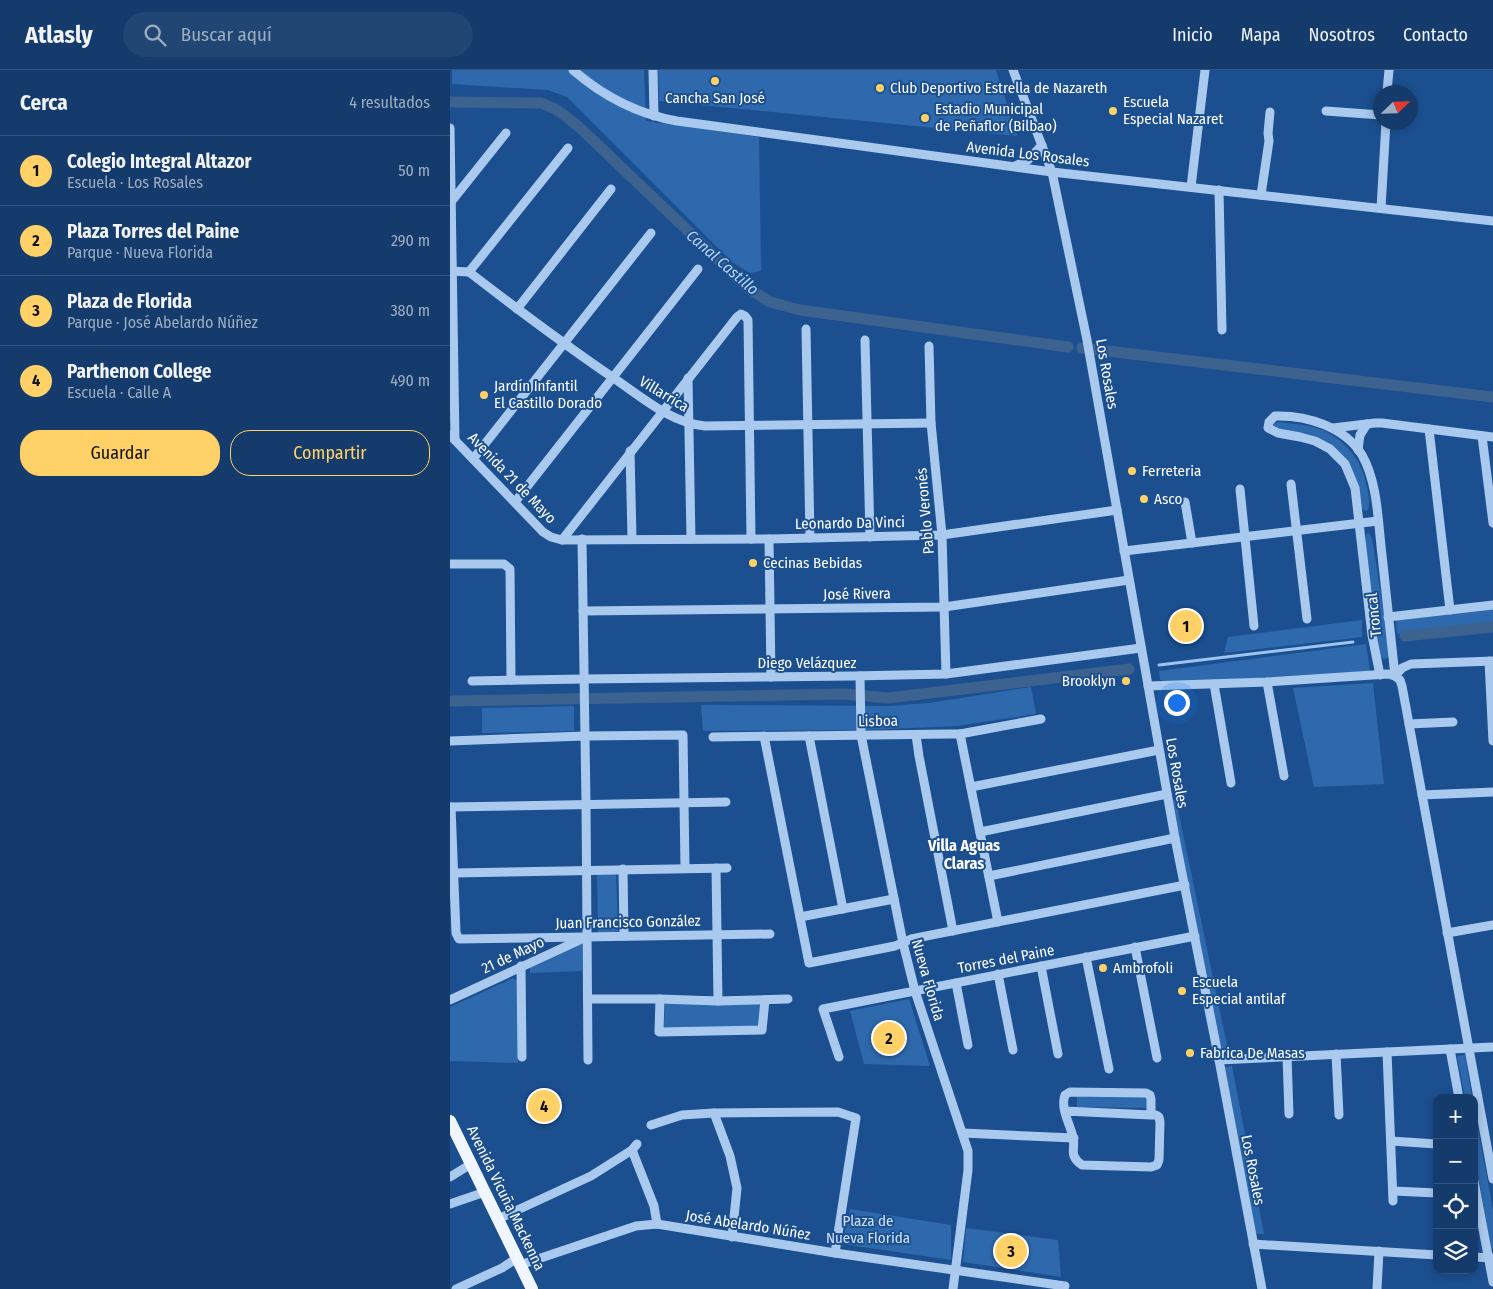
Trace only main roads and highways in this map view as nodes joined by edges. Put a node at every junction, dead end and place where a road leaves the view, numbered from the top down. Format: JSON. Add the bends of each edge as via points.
{"nodes":[{"id":1,"x":450,"y":1121,"type":"edge"},
{"id":2,"x":532,"y":1289,"type":"edge"}],
"edges":[{"from":1,"to":2,"type":"main road","name":"Avenida Vicuña Mackenna"}]}
